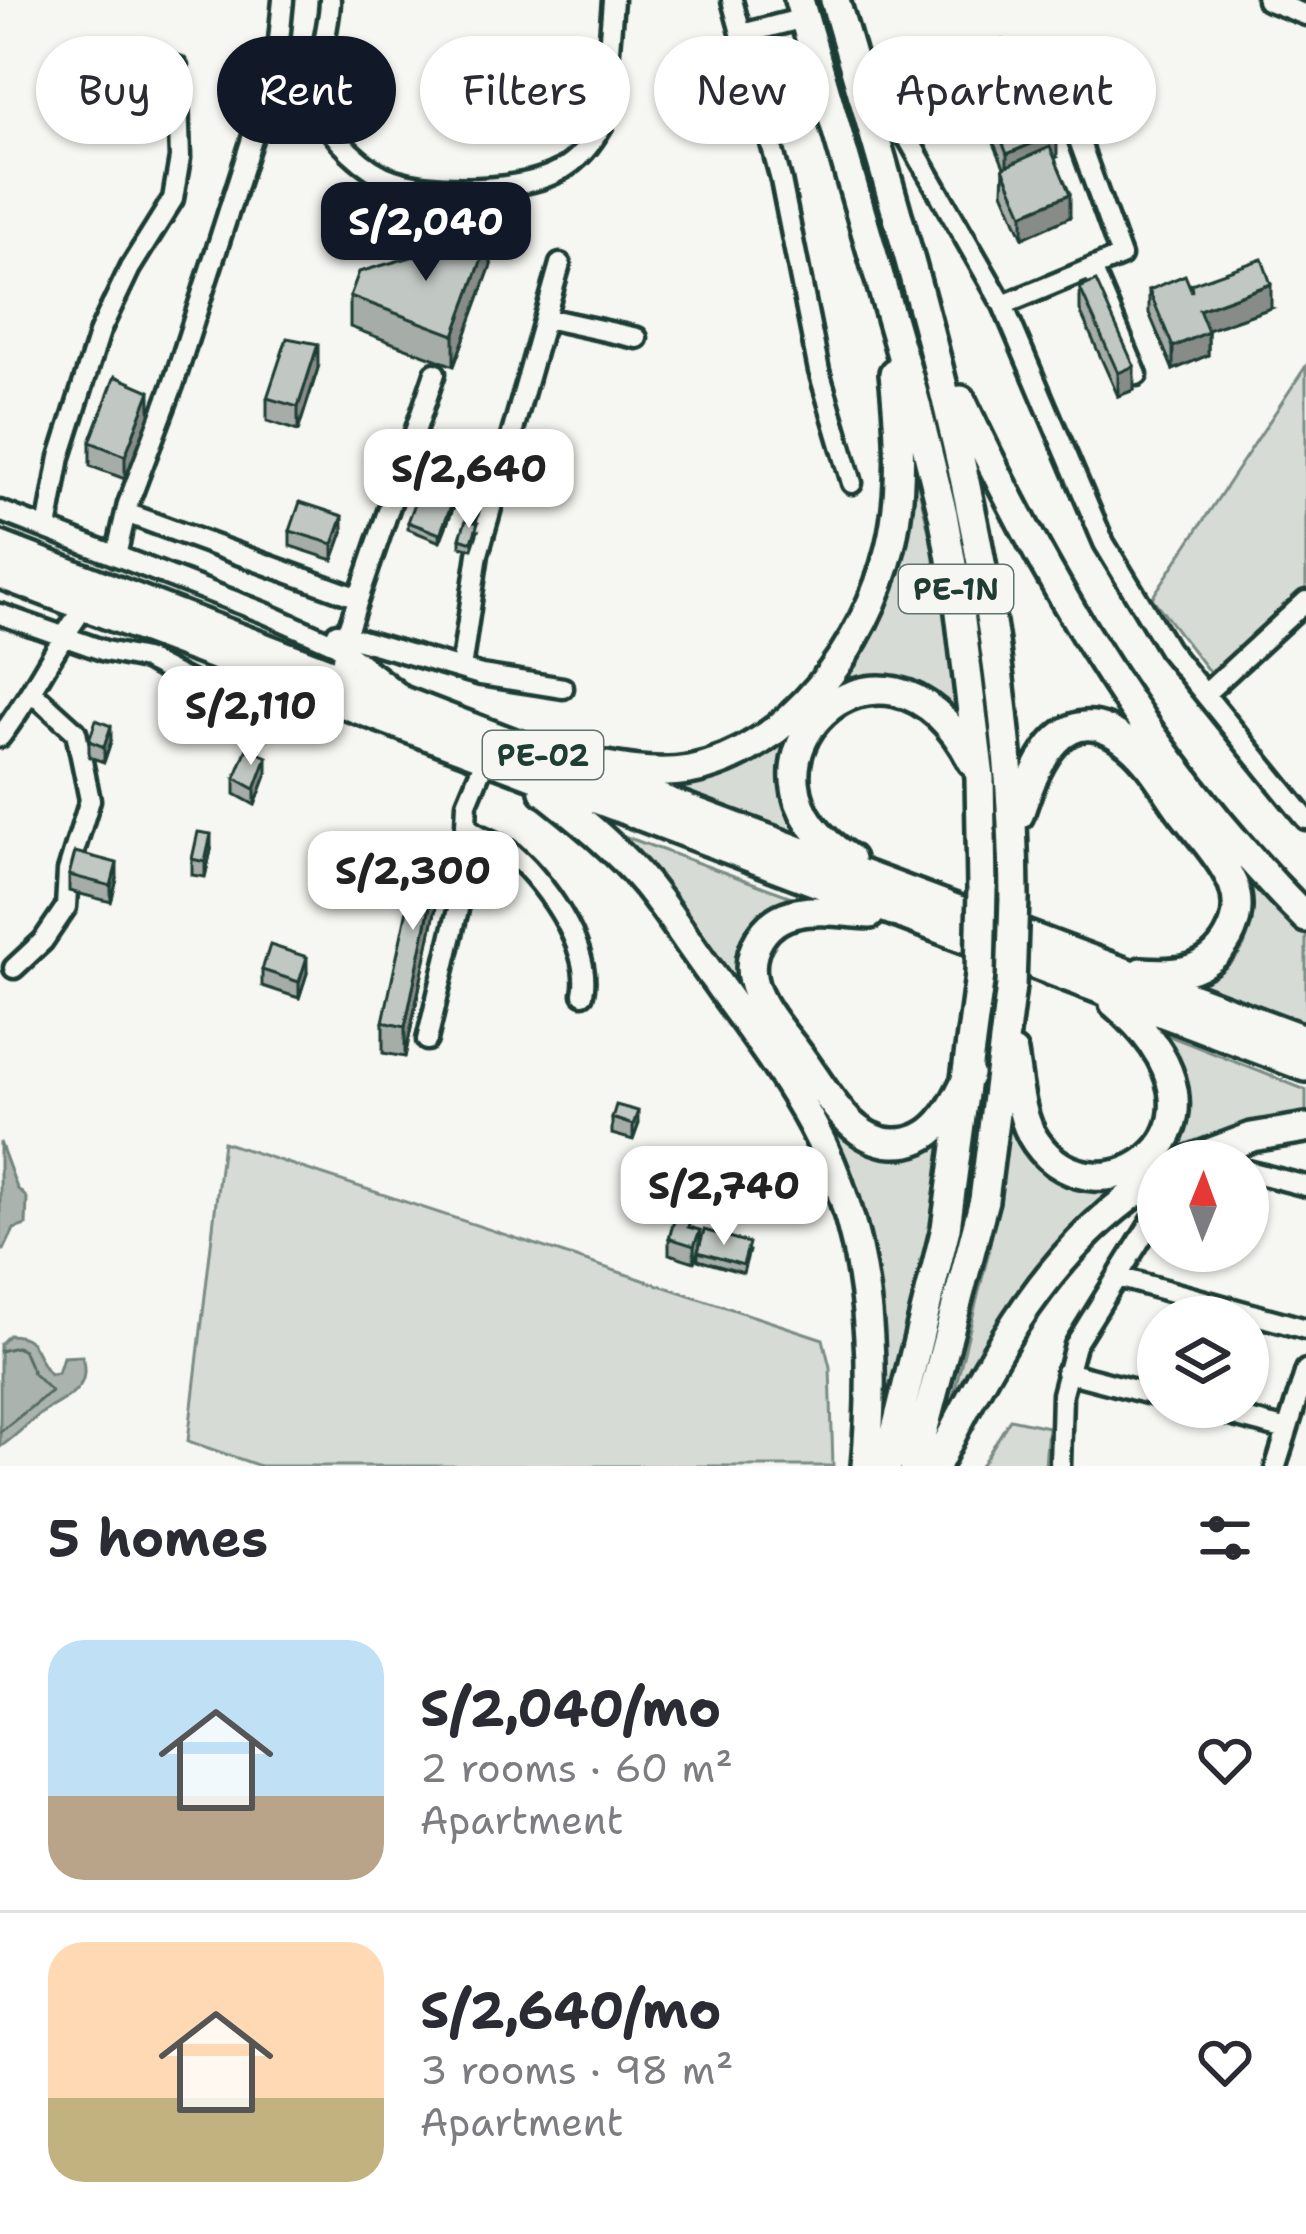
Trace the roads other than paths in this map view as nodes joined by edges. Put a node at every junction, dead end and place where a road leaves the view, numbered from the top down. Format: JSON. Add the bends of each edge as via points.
{"nodes":[{"id":1,"x":283,"y":0,"type":"edge"},
{"id":2,"x":330,"y":0,"type":"edge"},
{"id":3,"x":613,"y":0,"type":"edge"},
{"id":4,"x":732,"y":0,"type":"edge"},
{"id":5,"x":835,"y":0,"type":"edge"},
{"id":6,"x":1267,"y":0,"type":"edge"},
{"id":7,"x":802,"y":9,"type":"edge"},
{"id":8,"x":1306,"y":15,"type":"edge"},
{"id":9,"x":742,"y":34,"type":"junction"},
{"id":10,"x":849,"y":50,"type":"junction"},
{"id":11,"x":180,"y":144,"type":"edge"},
{"id":12,"x":1080,"y":144,"type":"edge"},
{"id":13,"x":560,"y":264,"type":"dead end"},
{"id":14,"x":1092,"y":268,"type":"junction"},
{"id":15,"x":886,"y":297,"type":"junction"},
{"id":16,"x":1003,"y":305,"type":"junction"},
{"id":17,"x":546,"y":318,"type":"junction"},
{"id":18,"x":637,"y":338,"type":"dead end"},
{"id":19,"x":935,"y":345,"type":"junction"},
{"id":20,"x":435,"y":373,"type":"dead end"},
{"id":21,"x":1137,"y":376,"type":"edge"},
{"id":22,"x":852,"y":483,"type":"dead end"},
{"id":23,"x":0,"y":511,"type":"edge"},
{"id":24,"x":126,"y":514,"type":"junction"},
{"id":25,"x":47,"y":529,"type":"junction"},
{"id":26,"x":0,"y":546,"type":"edge"},
{"id":27,"x":116,"y":556,"type":"junction"},
{"id":28,"x":0,"y":574,"type":"edge"},
{"id":29,"x":358,"y":598,"type":"junction"},
{"id":30,"x":1306,"y":601,"type":"edge"},
{"id":31,"x":85,"y":606,"type":"junction"},
{"id":32,"x":0,"y":614,"type":"edge"},
{"id":33,"x":64,"y":634,"type":"junction"},
{"id":34,"x":343,"y":654,"type":"junction"},
{"id":35,"x":461,"y":669,"type":"junction"},
{"id":36,"x":563,"y":688,"type":"dead end"},
{"id":37,"x":32,"y":693,"type":"junction"},
{"id":38,"x":1205,"y":694,"type":"junction"},
{"id":39,"x":300,"y":722,"type":"dead end"},
{"id":40,"x":0,"y":737,"type":"edge"},
{"id":41,"x":485,"y":760,"type":"junction"},
{"id":42,"x":530,"y":764,"type":"junction"},
{"id":43,"x":980,"y":778,"type":"junction"},
{"id":44,"x":1306,"y":819,"type":"edge"},
{"id":45,"x":466,"y":825,"type":"junction"},
{"id":46,"x":1014,"y":830,"type":"junction"},
{"id":47,"x":895,"y":886,"type":"junction"},
{"id":48,"x":898,"y":916,"type":"junction"},
{"id":49,"x":1306,"y":918,"type":"edge"},
{"id":50,"x":14,"y":968,"type":"dead end"},
{"id":51,"x":1125,"y":972,"type":"junction"},
{"id":52,"x":1097,"y":990,"type":"junction"},
{"id":53,"x":583,"y":994,"type":"dead end"},
{"id":54,"x":1008,"y":1026,"type":"junction"},
{"id":55,"x":427,"y":1040,"type":"dead end"},
{"id":56,"x":1306,"y":1040,"type":"edge"},
{"id":57,"x":1306,"y":1067,"type":"edge"},
{"id":58,"x":969,"y":1074,"type":"junction"},
{"id":59,"x":1306,"y":1128,"type":"edge"},
{"id":60,"x":1244,"y":1140,"type":"edge"},
{"id":61,"x":1269,"y":1176,"type":"edge"},
{"id":62,"x":1306,"y":1186,"type":"edge"},
{"id":63,"x":1137,"y":1194,"type":"edge"},
{"id":64,"x":1137,"y":1246,"type":"edge"},
{"id":65,"x":1118,"y":1277,"type":"junction"},
{"id":66,"x":1306,"y":1329,"type":"edge"},
{"id":67,"x":1306,"y":1370,"type":"edge"},
{"id":68,"x":1066,"y":1372,"type":"junction"},
{"id":69,"x":1137,"y":1391,"type":"edge"},
{"id":70,"x":1300,"y":1411,"type":"edge"},
{"id":71,"x":1269,"y":1425,"type":"edge"},
{"id":72,"x":1287,"y":1430,"type":"junction"},
{"id":73,"x":866,"y":1466,"type":"edge"},
{"id":74,"x":887,"y":1466,"type":"edge"},
{"id":75,"x":914,"y":1466,"type":"edge"},
{"id":76,"x":937,"y":1466,"type":"edge"},
{"id":77,"x":1060,"y":1466,"type":"edge"},
{"id":78,"x":1276,"y":1466,"type":"edge"}],
"edges":[{"from":1,"to":24,"type":"street","via":[[277,61]]},
{"from":2,"to":3,"type":"street","via":[[317,104],[328,128],[392,180],[497,188],[565,169],[593,141],[603,124]]},
{"from":4,"to":9,"type":"street"},
{"from":5,"to":10,"type":"highway","number":"PE-1N"},
{"from":6,"to":8,"type":"street"},
{"from":7,"to":9,"type":"street"},
{"from":7,"to":15,"type":"highway","number":"PE-1N"},
{"from":9,"to":22,"type":"street"},
{"from":10,"to":16,"type":"street","via":[[882,93]]},
{"from":10,"to":19,"type":"highway","number":"PE-1N"},
{"from":11,"to":25,"type":"street","via":[[173,199],[100,331],[60,457]]},
{"from":12,"to":14,"type":"street","via":[[1121,256]]},
{"from":13,"to":17,"type":"street"},
{"from":14,"to":16,"type":"street"},
{"from":14,"to":21,"type":"street"},
{"from":15,"to":42,"type":"highway","via":[[900,472],[895,523],[866,612],[820,685],[750,746],[690,770]]},
{"from":15,"to":43,"type":"highway","number":"PE-1N","via":[[943,514]]},
{"from":16,"to":38,"type":"street","via":[[1104,543]]},
{"from":17,"to":18,"type":"street"},
{"from":17,"to":35,"type":"street","via":[[478,554]]},
{"from":19,"to":46,"type":"highway","number":"PE-1N","via":[[989,598]]},
{"from":19,"to":49,"type":"highway","via":[[1091,646],[1191,791]]},
{"from":20,"to":29,"type":"street"},
{"from":23,"to":25,"type":"street"},
{"from":24,"to":27,"type":"street"},
{"from":24,"to":29,"type":"street"},
{"from":25,"to":27,"type":"street"},
{"from":26,"to":34,"type":"highway","number":"PE-02"},
{"from":27,"to":34,"type":"street","via":[[291,625]]},
{"from":28,"to":31,"type":"highway","number":"PE-02"},
{"from":29,"to":34,"type":"street"},
{"from":30,"to":38,"type":"street"},
{"from":31,"to":33,"type":"street"},
{"from":31,"to":41,"type":"highway","number":"PE-02"},
{"from":32,"to":33,"type":"street"},
{"from":33,"to":37,"type":"street"},
{"from":33,"to":39,"type":"street"},
{"from":34,"to":35,"type":"street"},
{"from":34,"to":42,"type":"highway","number":"PE-02","via":[[417,706]]},
{"from":35,"to":36,"type":"street"},
{"from":37,"to":40,"type":"street"},
{"from":37,"to":50,"type":"street","via":[[76,732],[90,800],[66,907]]},
{"from":38,"to":44,"type":"street"},
{"from":41,"to":42,"type":"highway","number":"PE-02"},
{"from":41,"to":45,"type":"street"},
{"from":42,"to":47,"type":"highway","number":"PE-02"},
{"from":42,"to":48,"type":"highway","number":"PE-02"},
{"from":42,"to":73,"type":"highway","via":[[646,884],[813,1125],[860,1261],[872,1353]]},
{"from":43,"to":47,"type":"highway","via":[[950,725],[915,697],[859,692],[814,722],[794,771],[802,812],[837,851]]},
{"from":43,"to":58,"type":"highway","number":"PE-1N","bridge":true,"via":[[980,975]]},
{"from":45,"to":53,"type":"street","via":[[539,881],[575,941]]},
{"from":45,"to":55,"type":"street","via":[[458,905]]},
{"from":46,"to":51,"type":"highway","via":[[1040,758],[1064,734],[1105,731],[1138,753],[1226,872],[1237,914],[1222,948],[1197,966]]},
{"from":46,"to":54,"type":"highway","number":"PE-1N","bridge":true},
{"from":47,"to":51,"type":"highway","number":"PE-02"},
{"from":48,"to":52,"type":"highway","number":"PE-02"},
{"from":48,"to":58,"type":"highway","via":[[809,911],[781,918],[753,951],[755,993],[842,1113],[871,1138],[902,1143],[935,1129]]},
{"from":51,"to":56,"type":"highway","number":"PE-02"},
{"from":52,"to":54,"type":"highway","via":[[1155,1045],[1175,1089],[1162,1144],[1126,1172],[1079,1173],[1037,1144]]},
{"from":52,"to":57,"type":"highway","number":"PE-02"},
{"from":54,"to":75,"type":"highway","number":"PE-1N","via":[[985,1200]]},
{"from":58,"to":74,"type":"highway","number":"PE-1N","via":[[946,1228]]},
{"from":59,"to":60,"type":"highway"},
{"from":61,"to":62,"type":"street"},
{"from":63,"to":76,"type":"highway","via":[[1046,1283],[993,1360]]},
{"from":64,"to":65,"type":"street"},
{"from":65,"to":66,"type":"street"},
{"from":65,"to":68,"type":"street"},
{"from":67,"to":70,"type":"street"},
{"from":68,"to":69,"type":"street"},
{"from":68,"to":77,"type":"street"},
{"from":70,"to":72,"type":"street"},
{"from":71,"to":72,"type":"street"},
{"from":72,"to":78,"type":"street"}]}
